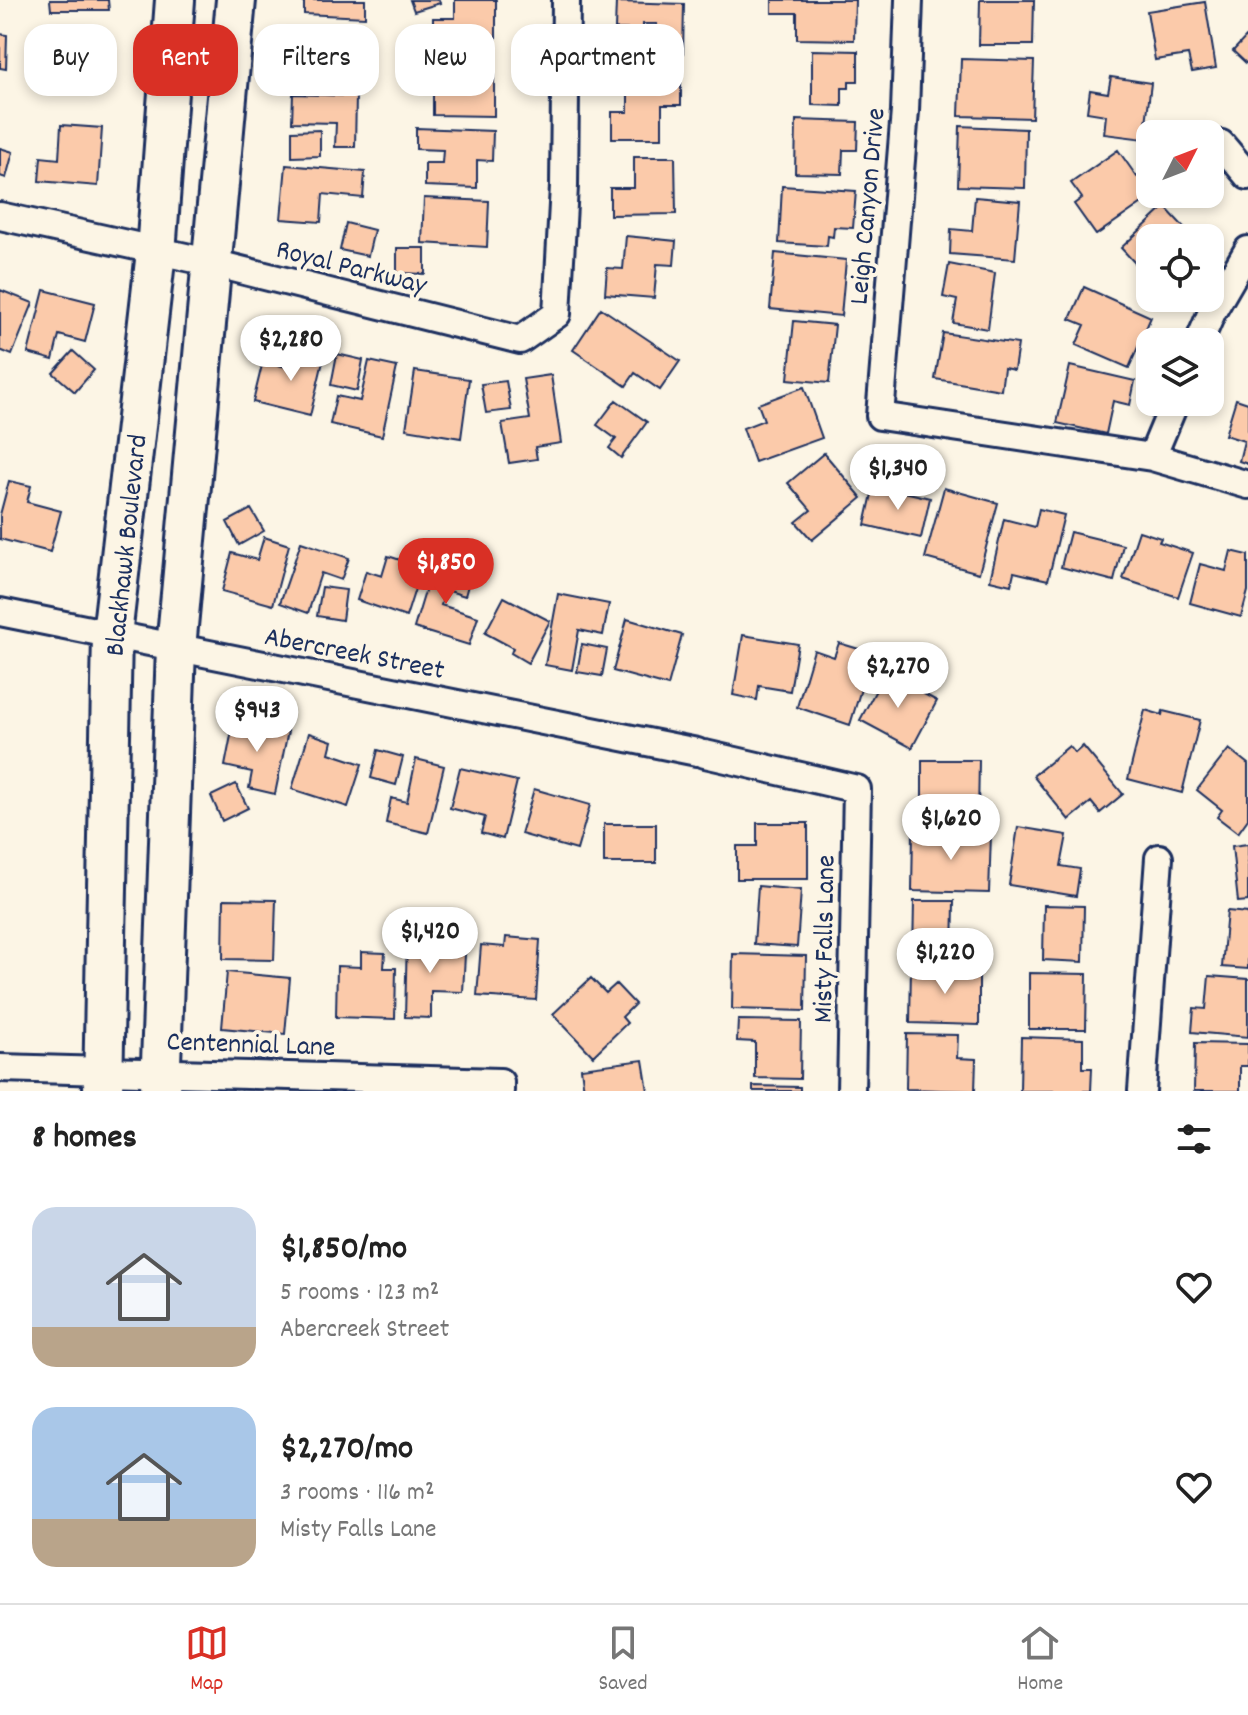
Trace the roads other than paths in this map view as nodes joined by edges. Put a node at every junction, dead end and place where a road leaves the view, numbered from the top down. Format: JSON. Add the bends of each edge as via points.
{"nodes":[{"id":1,"x":175,"y":0,"type":"edge"},
{"id":2,"x":236,"y":0,"type":"edge"},
{"id":3,"x":566,"y":0,"type":"edge"},
{"id":4,"x":909,"y":0,"type":"edge"},
{"id":5,"x":1224,"y":148,"type":"edge"},
{"id":6,"x":1248,"y":176,"type":"edge"},
{"id":7,"x":0,"y":216,"type":"edge"},
{"id":8,"x":1248,"y":250,"type":"edge"},
{"id":9,"x":156,"y":252,"type":"junction"},
{"id":10,"x":213,"y":263,"type":"junction"},
{"id":11,"x":1205,"y":328,"type":"edge"},
{"id":12,"x":1169,"y":416,"type":"edge"},
{"id":13,"x":1152,"y":457,"type":"junction"},
{"id":14,"x":1248,"y":485,"type":"edge"},
{"id":15,"x":0,"y":612,"type":"edge"},
{"id":16,"x":112,"y":635,"type":"junction"},
{"id":17,"x":176,"y":648,"type":"junction"},
{"id":18,"x":857,"y":789,"type":"joint"},
{"id":19,"x":1159,"y":858,"type":"dead end"},
{"id":20,"x":0,"y":1068,"type":"edge"},
{"id":21,"x":160,"y":1081,"type":"edge"},
{"id":22,"x":104,"y":1082,"type":"edge"},
{"id":23,"x":500,"y":1086,"type":"edge"},
{"id":24,"x":851,"y":1091,"type":"edge"},
{"id":25,"x":1142,"y":1091,"type":"edge"}],
"edges":[{"from":1,"to":9,"type":"main road","name":"Blackhawk Boulevard"},
{"from":2,"to":10,"type":"main road"},
{"from":3,"to":10,"type":"street","name":"Royal Parkway","via":[[557,314],[520,340]]},
{"from":4,"to":13,"type":"street","name":"Leigh Canyon Drive","via":[[880,416]]},
{"from":5,"to":6,"type":"street"},
{"from":7,"to":9,"type":"street","name":"Royal Parkway"},
{"from":8,"to":11,"type":"street"},
{"from":9,"to":10,"type":"street","name":"Royal Parkway"},
{"from":9,"to":16,"type":"main road","name":"Blackhawk Boulevard"},
{"from":10,"to":17,"type":"main road"},
{"from":12,"to":13,"type":"street"},
{"from":13,"to":14,"type":"street"},
{"from":15,"to":16,"type":"street","name":"Abercreek Street"},
{"from":16,"to":17,"type":"street","name":"Abercreek Street"},
{"from":16,"to":22,"type":"main road","name":"Blackhawk Boulevard"},
{"from":17,"to":18,"type":"street","name":"Abercreek Street"},
{"from":17,"to":21,"type":"main road"},
{"from":18,"to":24,"type":"street","name":"Misty Falls Lane"},
{"from":19,"to":25,"type":"street"},
{"from":20,"to":22,"type":"street","name":"Centennial Lane"},
{"from":21,"to":22,"type":"street","name":"Centennial Lane"},
{"from":21,"to":23,"type":"street","name":"Centennial Lane"}]}
